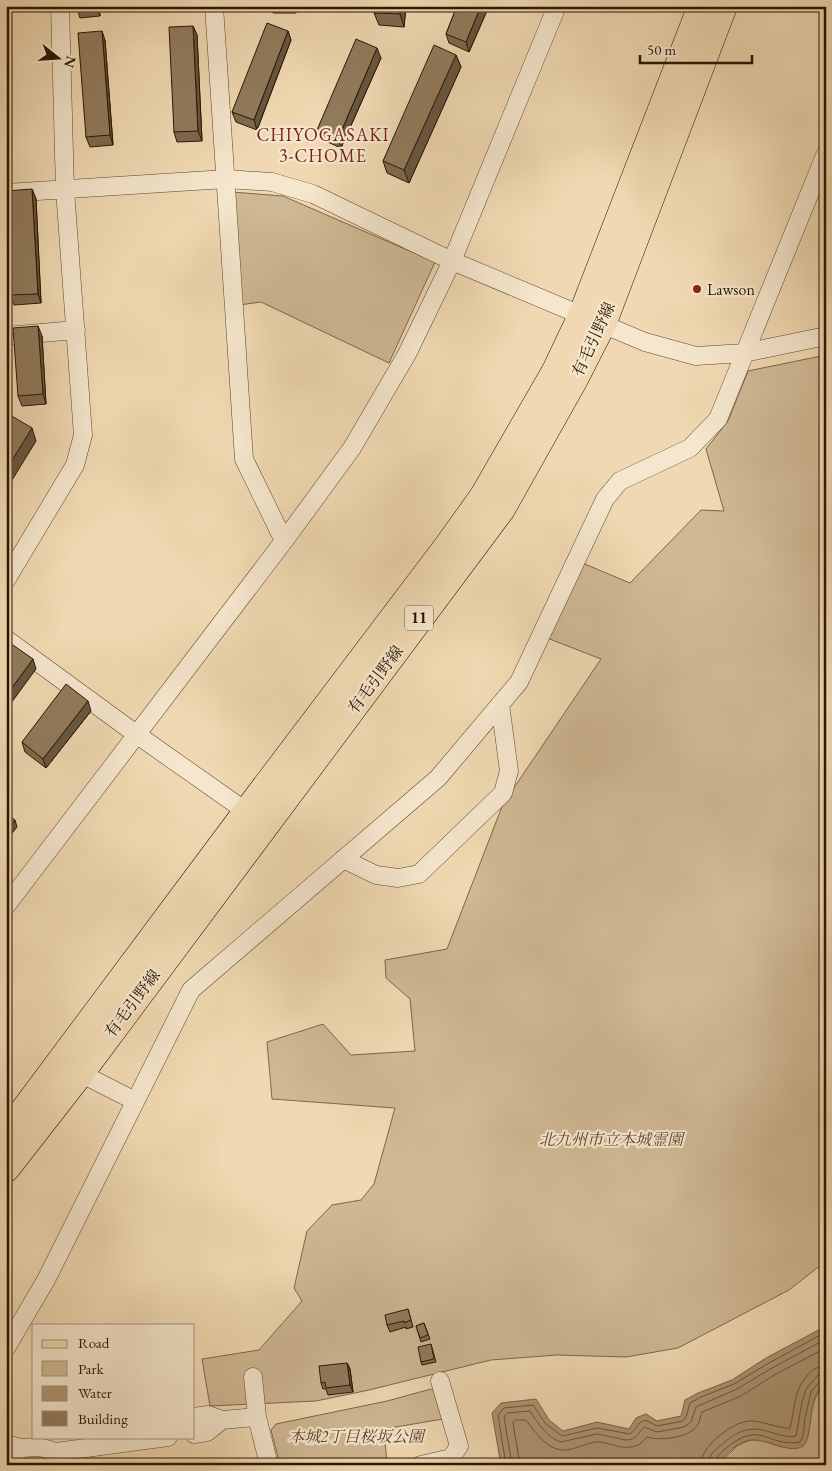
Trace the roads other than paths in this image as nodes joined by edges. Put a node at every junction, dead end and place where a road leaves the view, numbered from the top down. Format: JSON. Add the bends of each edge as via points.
{"nodes":[{"id":1,"x":60,"y":6,"type":"edge"},
{"id":2,"x":214,"y":6,"type":"edge"},
{"id":3,"x":557,"y":6,"type":"edge"},
{"id":4,"x":702,"y":6,"type":"edge"},
{"id":5,"x":723,"y":6,"type":"edge"},
{"id":6,"x":826,"y":153,"type":"edge"},
{"id":7,"x":226,"y":179,"type":"junction"},
{"id":8,"x":65,"y":190,"type":"junction"},
{"id":9,"x":6,"y":193,"type":"edge"},
{"id":10,"x":452,"y":261,"type":"junction"},
{"id":11,"x":592,"y":320,"type":"junction"},
{"id":12,"x":76,"y":330,"type":"junction"},
{"id":13,"x":6,"y":336,"type":"edge"},
{"id":14,"x":826,"y":336,"type":"edge"},
{"id":15,"x":744,"y":353,"type":"junction"},
{"id":16,"x":284,"y":541,"type":"junction"},
{"id":17,"x":6,"y":580,"type":"edge"},
{"id":18,"x":7,"y":642,"type":"edge"},
{"id":19,"x":500,"y":704,"type":"junction"},
{"id":20,"x":136,"y":734,"type":"junction"},
{"id":21,"x":256,"y":818,"type":"junction"},
{"id":22,"x":342,"y":859,"type":"junction"},
{"id":23,"x":6,"y":906,"type":"edge"},
{"id":24,"x":71,"y":1066,"type":"junction"},
{"id":25,"x":135,"y":1101,"type":"junction"},
{"id":26,"x":6,"y":1135,"type":"edge"},
{"id":27,"x":6,"y":1168,"type":"edge"},
{"id":28,"x":6,"y":1348,"type":"edge"},
{"id":29,"x":253,"y":1377,"type":"dead end"},
{"id":30,"x":440,"y":1381,"type":"dead end"},
{"id":31,"x":195,"y":1417,"type":"edge"},
{"id":32,"x":257,"y":1417,"type":"junction"},
{"id":33,"x":222,"y":1420,"type":"junction"},
{"id":34,"x":195,"y":1434,"type":"edge"},
{"id":35,"x":161,"y":1438,"type":"edge"},
{"id":36,"x":45,"y":1442,"type":"edge"},
{"id":37,"x":13,"y":1446,"type":"edge"},
{"id":38,"x":11,"y":1465,"type":"edge"},
{"id":39,"x":269,"y":1465,"type":"edge"},
{"id":40,"x":421,"y":1465,"type":"edge"}],
"edges":[{"from":1,"to":8,"type":"street"},
{"from":2,"to":7,"type":"street"},
{"from":3,"to":10,"type":"street"},
{"from":4,"to":11,"type":"main road","name":"有毛引野線","number":"11"},
{"from":5,"to":11,"type":"main road","name":"有毛引野線","number":"11"},
{"from":6,"to":15,"type":"street"},
{"from":7,"to":8,"type":"street"},
{"from":7,"to":10,"type":"street","via":[[272,182],[313,194]]},
{"from":7,"to":16,"type":"street","via":[[244,459]]},
{"from":8,"to":9,"type":"street"},
{"from":8,"to":12,"type":"street"},
{"from":10,"to":11,"type":"street"},
{"from":10,"to":16,"type":"street","via":[[407,354],[352,448]]},
{"from":11,"to":15,"type":"street","via":[[645,342],[696,356]]},
{"from":11,"to":21,"type":"main road","name":"有毛引野線","number":"11","via":[[556,371],[484,496]]},
{"from":12,"to":13,"type":"street"},
{"from":12,"to":17,"type":"street","via":[[83,435],[75,465]]},
{"from":14,"to":15,"type":"street"},
{"from":15,"to":19,"type":"street","via":[[718,419],[690,448],[620,481],[605,499],[519,682]]},
{"from":16,"to":20,"type":"street"},
{"from":18,"to":20,"type":"street"},
{"from":19,"to":22,"type":"street","via":[[438,778]]},
{"from":19,"to":22,"type":"street","via":[[509,771],[503,793],[419,874],[398,878],[376,875]]},
{"from":20,"to":21,"type":"street"},
{"from":20,"to":23,"type":"street"},
{"from":21,"to":24,"type":"main road","name":"有毛引野線","number":"11"},
{"from":22,"to":25,"type":"street","via":[[191,990]]},
{"from":24,"to":25,"type":"street"},
{"from":24,"to":26,"type":"main road","name":"有毛引野線","number":"11"},
{"from":24,"to":27,"type":"main road","name":"有毛引野線","number":"11"},
{"from":25,"to":28,"type":"street","via":[[46,1280]]},
{"from":29,"to":32,"type":"street"},
{"from":30,"to":40,"type":"street","via":[[459,1446],[451,1458]]},
{"from":31,"to":33,"type":"street","via":[[208,1415]]},
{"from":32,"to":33,"type":"street"},
{"from":32,"to":39,"type":"street"},
{"from":33,"to":34,"type":"street","via":[[207,1432]]},
{"from":35,"to":36,"type":"street","via":[[56,1452]]},
{"from":36,"to":37,"type":"street"},
{"from":37,"to":38,"type":"street"}]}
